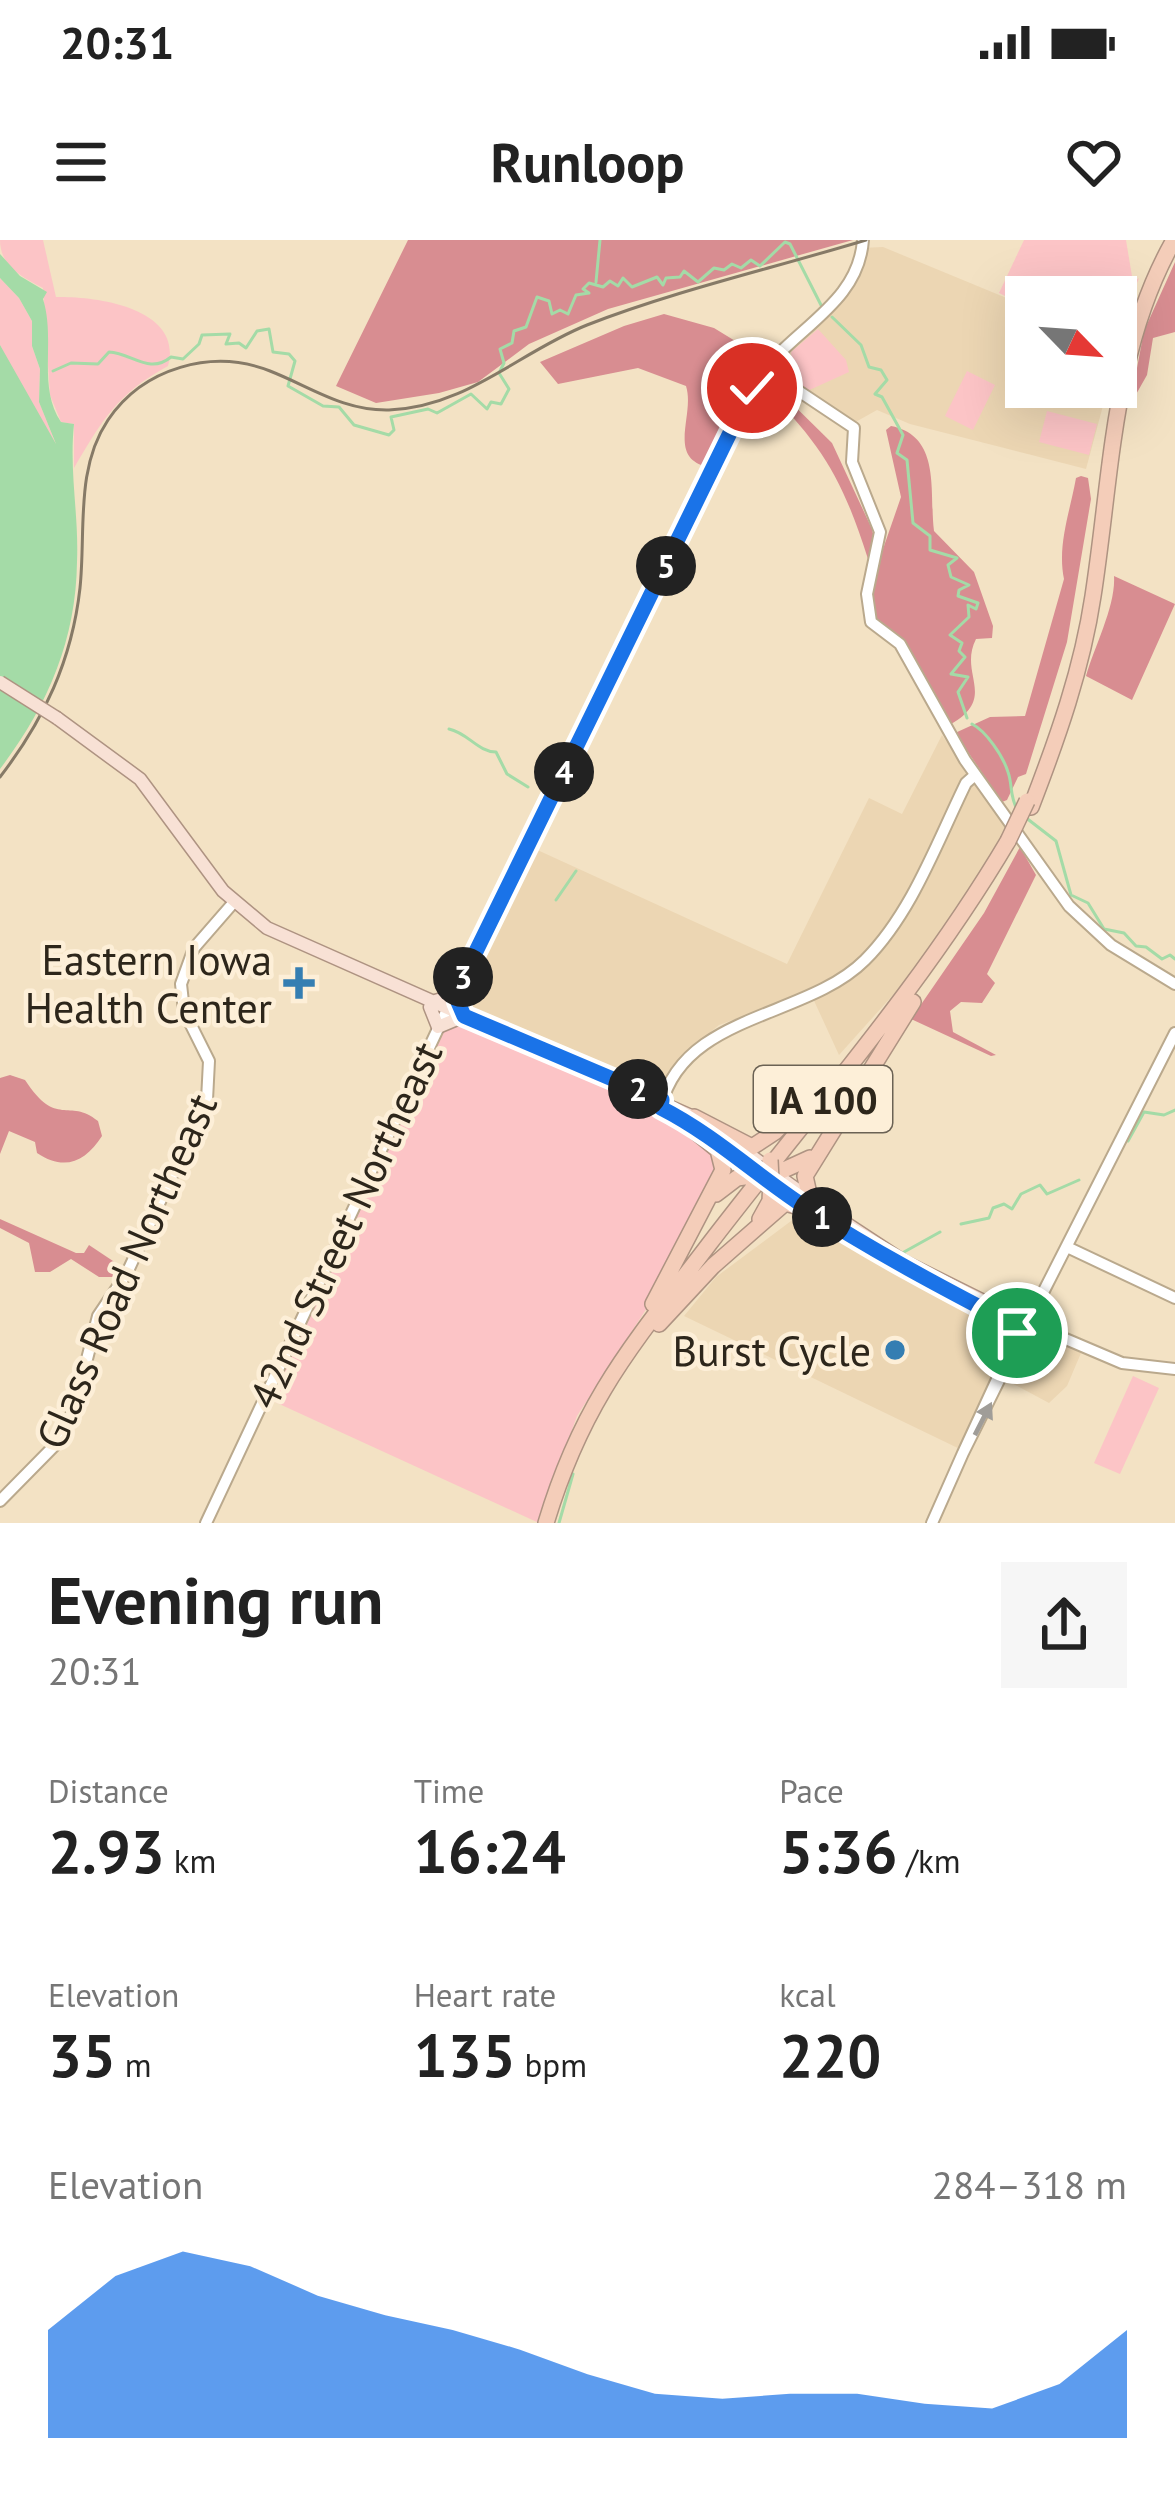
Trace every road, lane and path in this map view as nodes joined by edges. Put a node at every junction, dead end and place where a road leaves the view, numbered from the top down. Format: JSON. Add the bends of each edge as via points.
{"nodes":[{"id":1,"x":862,"y":240,"type":"edge"},
{"id":2,"x":1170,"y":240,"type":"edge"},
{"id":3,"x":1137,"y":308,"type":"edge"},
{"id":4,"x":764,"y":368,"type":"junction"},
{"id":5,"x":1112,"y":408,"type":"edge"},
{"id":6,"x":0,"y":685,"type":"edge"},
{"id":7,"x":975,"y":775,"type":"junction"},
{"id":8,"x":1029,"y":804,"type":"junction"},
{"id":9,"x":1010,"y":843,"type":"junction"},
{"id":10,"x":232,"y":904,"type":"junction"},
{"id":11,"x":946,"y":943,"type":"junction"},
{"id":12,"x":937,"y":968,"type":"junction"},
{"id":13,"x":461,"y":982,"type":"junction"},
{"id":14,"x":1175,"y":983,"type":"edge"},
{"id":15,"x":430,"y":1004,"type":"junction"},
{"id":16,"x":451,"y":1017,"type":"junction"},
{"id":17,"x":1175,"y":1033,"type":"edge"},
{"id":18,"x":812,"y":1096,"type":"junction"},
{"id":19,"x":846,"y":1107,"type":"junction"},
{"id":20,"x":670,"y":1108,"type":"junction"},
{"id":21,"x":771,"y":1174,"type":"junction"},
{"id":22,"x":807,"y":1209,"type":"junction"},
{"id":23,"x":838,"y":1218,"type":"junction"},
{"id":24,"x":737,"y":1244,"type":"junction"},
{"id":25,"x":1067,"y":1247,"type":"junction"},
{"id":26,"x":681,"y":1254,"type":"junction"},
{"id":27,"x":1044,"y":1293,"type":"junction"},
{"id":28,"x":1175,"y":1298,"type":"edge"},
{"id":29,"x":968,"y":1299,"type":"junction"},
{"id":30,"x":1003,"y":1308,"type":"junction"},
{"id":31,"x":1027,"y":1326,"type":"junction"},
{"id":32,"x":634,"y":1347,"type":"junction"},
{"id":33,"x":1014,"y":1347,"type":"junction"},
{"id":34,"x":1175,"y":1369,"type":"edge"},
{"id":35,"x":582,"y":1421,"type":"junction"},
{"id":36,"x":963,"y":1453,"type":"junction"},
{"id":37,"x":0,"y":1501,"type":"edge"},
{"id":38,"x":206,"y":1523,"type":"edge"},
{"id":39,"x":548,"y":1523,"type":"edge"},
{"id":40,"x":932,"y":1523,"type":"edge"}],
"edges":[{"from":1,"to":4,"type":"street","via":[[841,297]]},
{"from":2,"to":3,"type":"highway","number":"IA 100"},
{"from":2,"to":8,"type":"highway","number":"IA 100","via":[[1130,346],[1084,645]]},
{"from":4,"to":7,"type":"street","via":[[853,425],[852,462],[880,532],[869,619],[900,644]]},
{"from":4,"to":13,"type":"street"},
{"from":5,"to":8,"type":"highway","number":"IA 100","via":[[1076,648]]},
{"from":6,"to":10,"type":"main road","bridge":true,"via":[[136,784]]},
{"from":7,"to":14,"type":"street","via":[[1079,917]]},
{"from":7,"to":20,"type":"street","via":[[904,907],[866,959],[820,993],[718,1033],[687,1064]]},
{"from":8,"to":9,"type":"highway","number":"IA 100","bridge":true},
{"from":9,"to":11,"type":"highway","number":"IA 100"},
{"from":9,"to":12,"type":"highway","number":"IA 100"},
{"from":10,"to":15,"type":"main road","via":[[279,942]]},
{"from":10,"to":37,"type":"street","name":"Glass Road Northeast","via":[[189,956],[181,985],[184,1011],[209,1060],[207,1100],[127,1273],[98,1316],[60,1440]]},
{"from":11,"to":18,"type":"highway"},
{"from":11,"to":32,"type":"highway","number":"IA 100"},
{"from":12,"to":19,"type":"highway"},
{"from":12,"to":32,"type":"highway","number":"IA 100"},
{"from":13,"to":15,"type":"main road"},
{"from":13,"to":16,"type":"main road"},
{"from":15,"to":16,"type":"main road"},
{"from":16,"to":20,"type":"main road"},
{"from":16,"to":20,"type":"main road"},
{"from":16,"to":38,"type":"street","name":"42nd Street Northeast"},
{"from":17,"to":25,"type":"street"},
{"from":18,"to":20,"type":"highway","via":[[752,1147]]},
{"from":18,"to":21,"type":"highway","via":[[778,1134]]},
{"from":19,"to":21,"type":"highway","via":[[812,1157]]},
{"from":19,"to":23,"type":"highway","via":[[805,1176],[809,1193]]},
{"from":20,"to":21,"type":"main road"},
{"from":20,"to":26,"type":"highway","via":[[724,1162]]},
{"from":21,"to":22,"type":"main road"},
{"from":21,"to":23,"type":"main road"},
{"from":21,"to":24,"type":"highway","via":[[766,1212]]},
{"from":21,"to":26,"type":"highway","via":[[720,1189]]},
{"from":22,"to":24,"type":"highway","via":[[784,1203]]},
{"from":22,"to":29,"type":"main road"},
{"from":23,"to":30,"type":"main road","via":[[905,1262]]},
{"from":24,"to":32,"type":"highway"},
{"from":25,"to":27,"type":"street"},
{"from":25,"to":28,"type":"street"},
{"from":26,"to":35,"type":"highway"},
{"from":27,"to":30,"type":"street","via":[[1023,1313]]},
{"from":27,"to":31,"type":"street"},
{"from":29,"to":31,"type":"main road"},
{"from":29,"to":33,"type":"street","via":[[1015,1326]]},
{"from":30,"to":31,"type":"main road"},
{"from":31,"to":33,"type":"street"},
{"from":31,"to":34,"type":"street","via":[[1122,1363]]},
{"from":36,"to":31,"type":"street","one_way":true},
{"from":32,"to":35,"type":"highway","number":"IA 100"},
{"from":32,"to":39,"type":"highway","number":"IA 100","via":[[587,1424]]},
{"from":33,"to":36,"type":"street"},
{"from":35,"to":39,"type":"highway","number":"IA 100"},
{"from":36,"to":40,"type":"street"}]}
